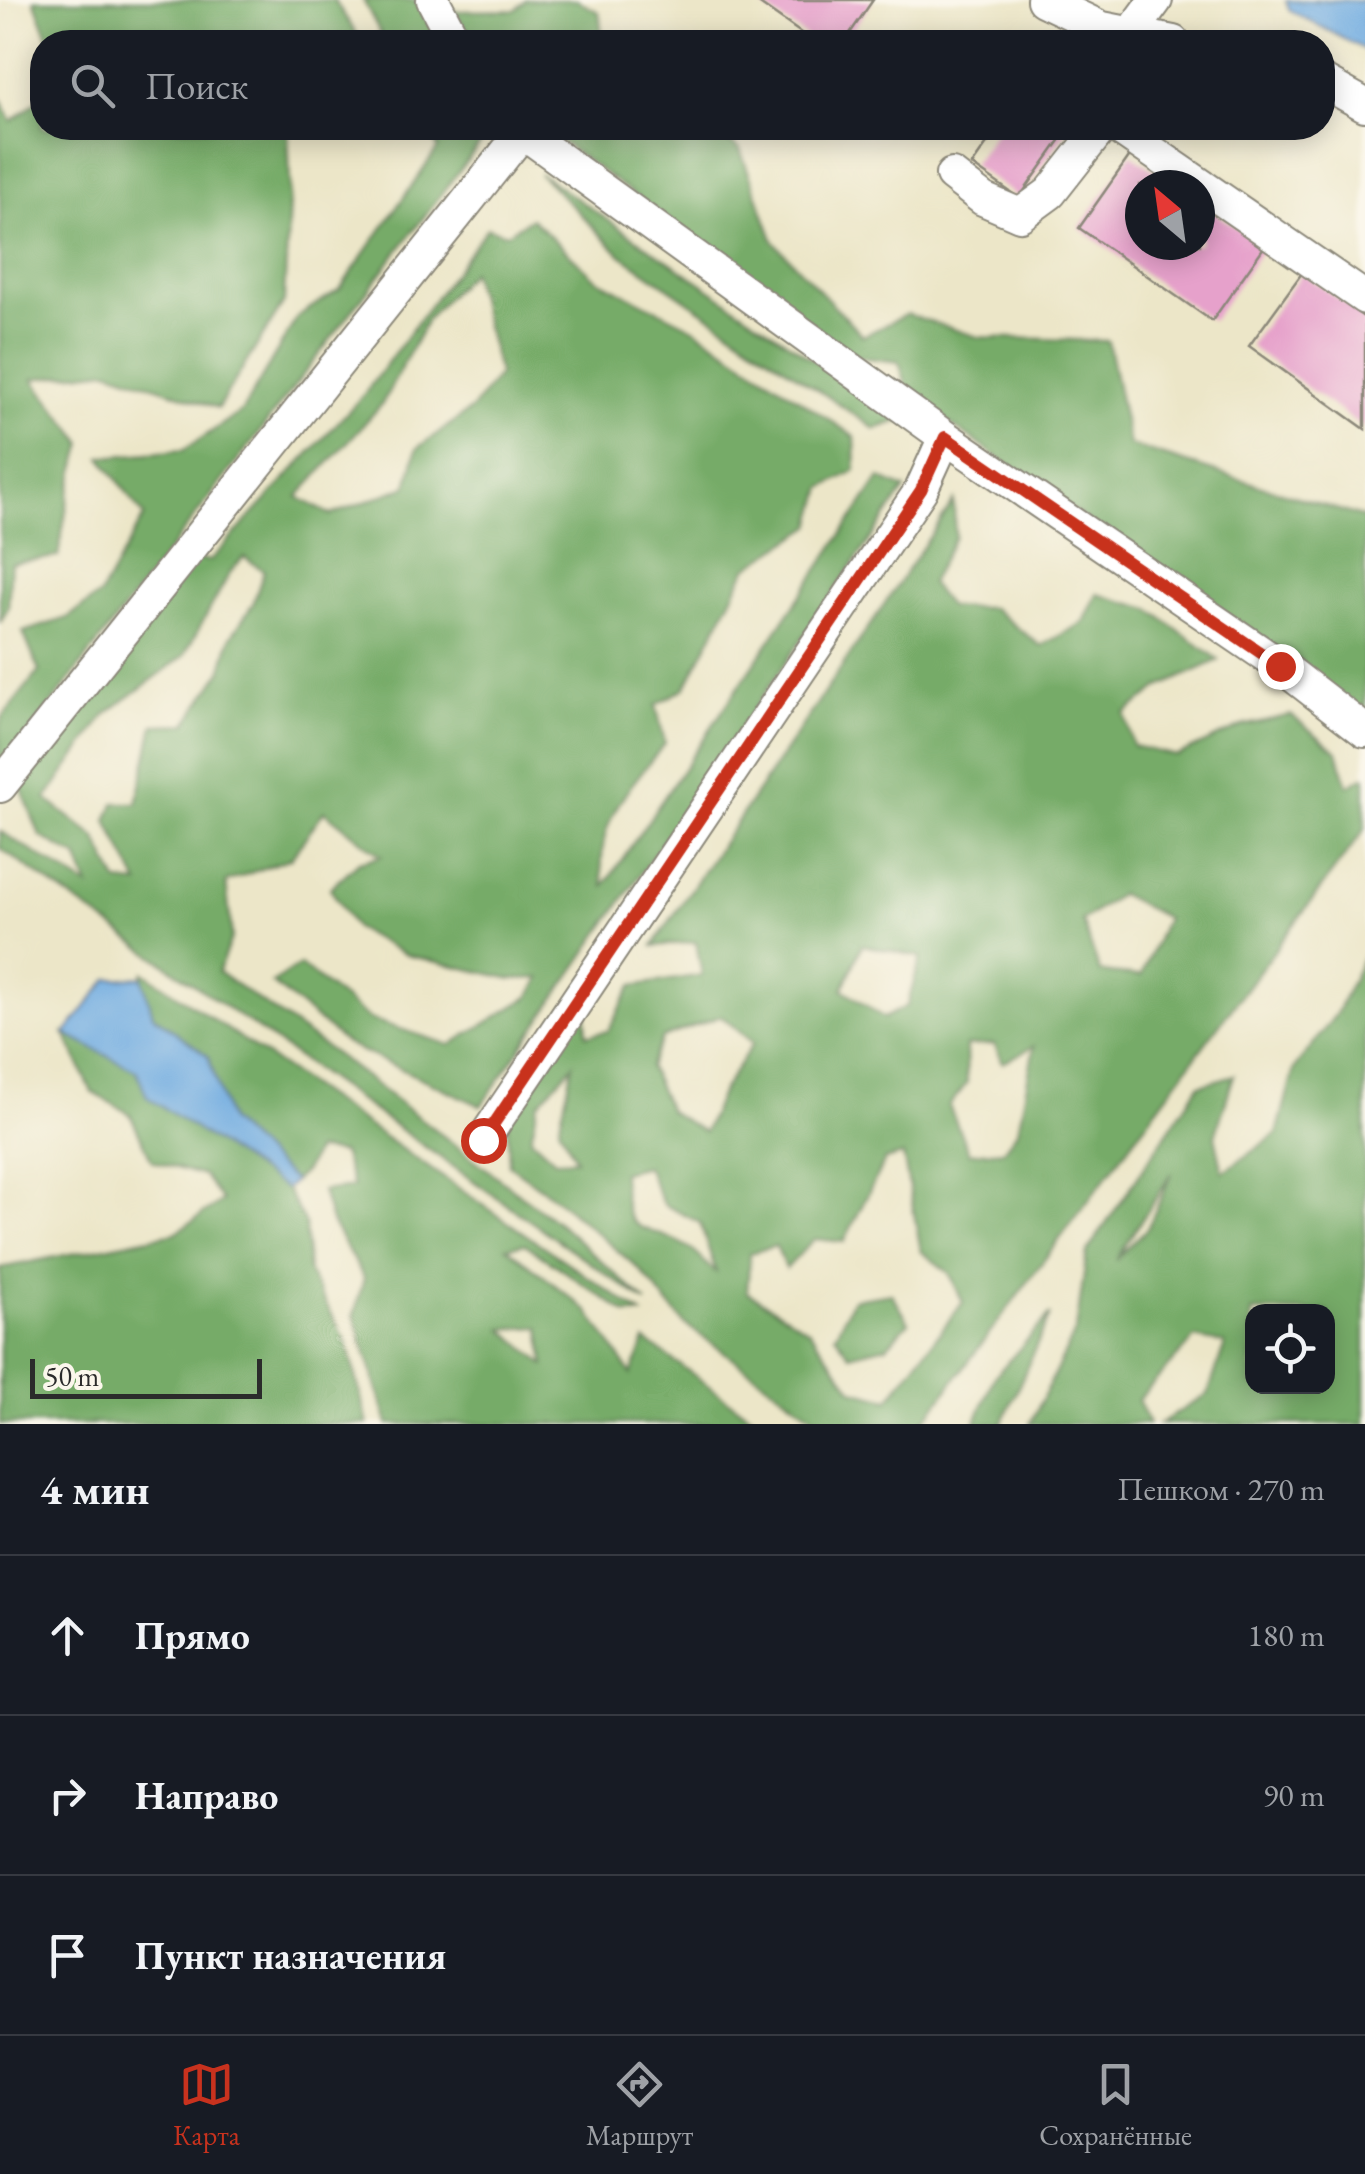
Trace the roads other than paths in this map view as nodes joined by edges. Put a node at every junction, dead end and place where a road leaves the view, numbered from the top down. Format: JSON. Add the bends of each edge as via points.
{"nodes":[{"id":1,"x":433,"y":0,"type":"edge"},
{"id":2,"x":1043,"y":0,"type":"edge"},
{"id":3,"x":1156,"y":0,"type":"edge"},
{"id":4,"x":449,"y":30,"type":"edge"},
{"id":5,"x":1112,"y":30,"type":"edge"},
{"id":6,"x":1134,"y":30,"type":"edge"},
{"id":7,"x":1335,"y":89,"type":"edge"},
{"id":8,"x":1365,"y":106,"type":"edge"},
{"id":9,"x":511,"y":140,"type":"edge"},
{"id":10,"x":533,"y":140,"type":"edge"},
{"id":11,"x":1092,"y":140,"type":"edge"},
{"id":12,"x":1135,"y":140,"type":"edge"},
{"id":13,"x":952,"y":176,"type":"dead end"},
{"id":14,"x":1365,"y":298,"type":"edge"},
{"id":15,"x":945,"y":437,"type":"junction"},
{"id":16,"x":1365,"y":731,"type":"edge"},
{"id":17,"x":0,"y":786,"type":"edge"},
{"id":18,"x":483,"y":1140,"type":"dead end"}],
"edges":[{"from":1,"to":4,"type":"lane"},
{"from":2,"to":5,"type":"lane"},
{"from":3,"to":6,"type":"lane"},
{"from":7,"to":8,"type":"lane"},
{"from":9,"to":17,"type":"lane"},
{"from":10,"to":15,"type":"lane"},
{"from":11,"to":13,"type":"lane","via":[[1050,193],[1020,215]]},
{"from":12,"to":14,"type":"lane"},
{"from":15,"to":16,"type":"lane"},
{"from":15,"to":18,"type":"lane","via":[[921,490]]}]}
